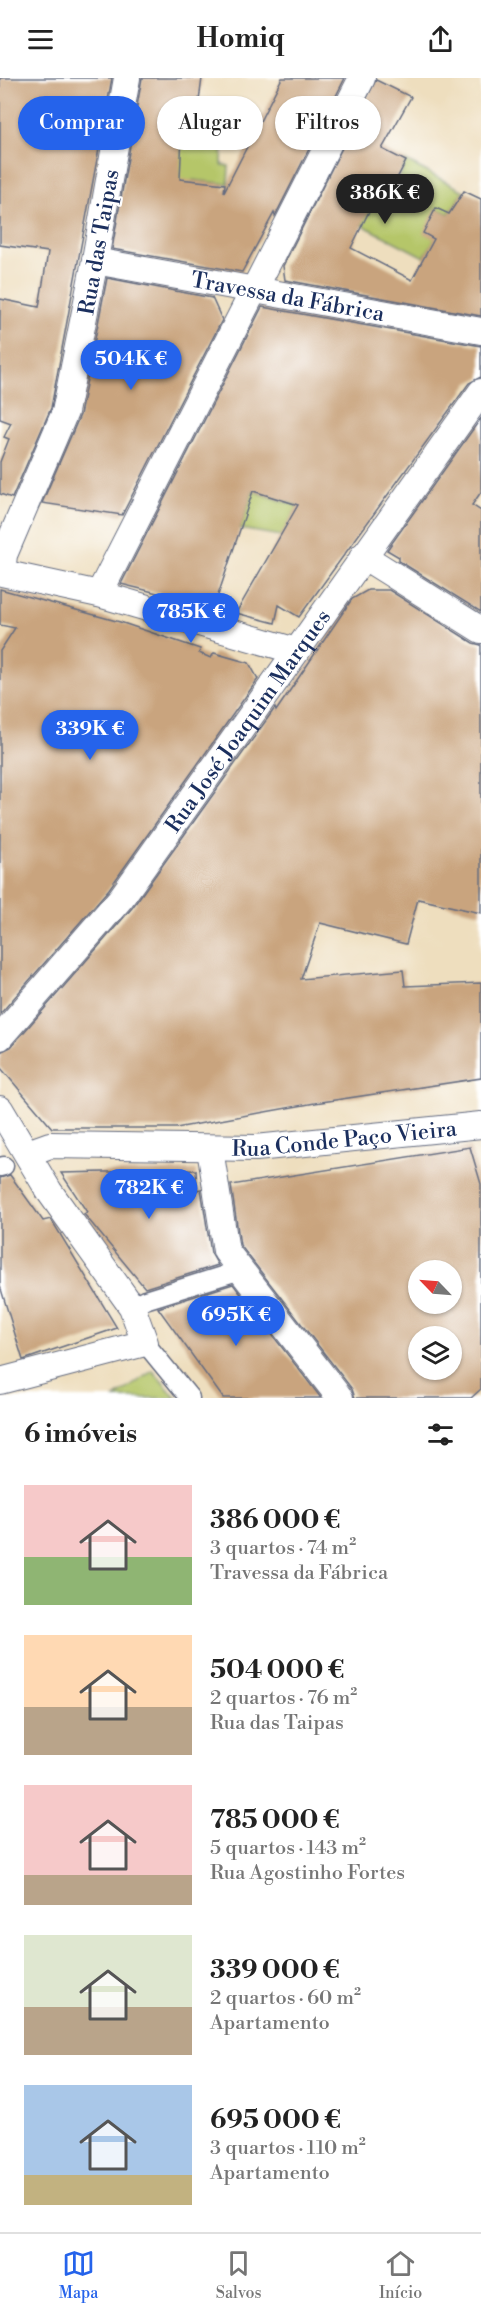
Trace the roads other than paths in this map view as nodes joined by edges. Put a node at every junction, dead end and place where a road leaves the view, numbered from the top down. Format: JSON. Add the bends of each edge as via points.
{"nodes":[{"id":1,"x":127,"y":78,"type":"edge"},
{"id":2,"x":362,"y":78,"type":"edge"},
{"id":3,"x":95,"y":261,"type":"junction"},
{"id":4,"x":253,"y":290,"type":"junction"},
{"id":5,"x":481,"y":331,"type":"edge"},
{"id":6,"x":481,"y":392,"type":"edge"},
{"id":7,"x":363,"y":556,"type":"junction"},
{"id":8,"x":1,"y":572,"type":"edge"},
{"id":9,"x":99,"y":594,"type":"junction"},
{"id":10,"x":481,"y":630,"type":"edge"},
{"id":11,"x":296,"y":651,"type":"junction"},
{"id":12,"x":0,"y":1037,"type":"edge"},
{"id":13,"x":0,"y":1109,"type":"edge"},
{"id":14,"x":481,"y":1125,"type":"edge"},
{"id":15,"x":210,"y":1149,"type":"junction"},
{"id":16,"x":28,"y":1153,"type":"junction"},
{"id":17,"x":241,"y":1270,"type":"junction"},
{"id":18,"x":132,"y":1307,"type":"junction"},
{"id":19,"x":145,"y":1343,"type":"junction"},
{"id":20,"x":0,"y":1381,"type":"edge"},
{"id":21,"x":190,"y":1398,"type":"edge"},
{"id":22,"x":340,"y":1398,"type":"edge"}],
"edges":[{"from":1,"to":3,"type":"street","name":"Rua das Taipas"},
{"from":2,"to":4,"type":"street"},
{"from":3,"to":4,"type":"street","name":"Travessa da Fábrica"},
{"from":3,"to":8,"type":"street","name":"Rua das Taipas","via":[[64,412],[4,555]]},
{"from":4,"to":5,"type":"street","name":"Travessa da Fábrica"},
{"from":4,"to":9,"type":"street"},
{"from":6,"to":7,"type":"street","name":"Rua José Joaquim Marques"},
{"from":7,"to":10,"type":"street"},
{"from":7,"to":11,"type":"street","name":"Rua José Joaquim Marques"},
{"from":8,"to":9,"type":"street"},
{"from":9,"to":11,"type":"street"},
{"from":11,"to":12,"type":"street","name":"Rua José Joaquim Marques","via":[[121,898]]},
{"from":13,"to":16,"type":"street"},
{"from":14,"to":15,"type":"street","name":"Rua Conde Paço Vieira","via":[[256,1148]]},
{"from":15,"to":16,"type":"street","name":"Rua Conde Paço Vieira","via":[[50,1145]]},
{"from":15,"to":17,"type":"street","via":[[226,1251]]},
{"from":16,"to":18,"type":"street","via":[[49,1191]]},
{"from":17,"to":18,"type":"street"},
{"from":17,"to":22,"type":"street"},
{"from":18,"to":19,"type":"street"},
{"from":19,"to":20,"type":"street"},
{"from":19,"to":21,"type":"street"}]}
